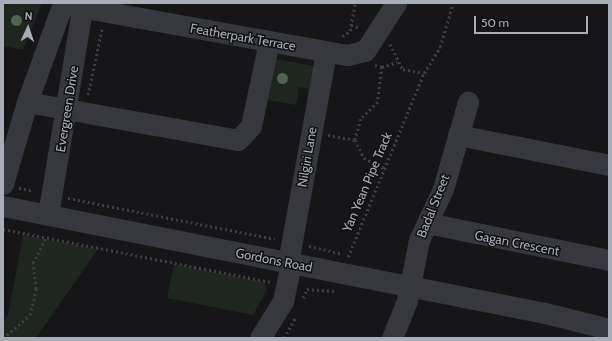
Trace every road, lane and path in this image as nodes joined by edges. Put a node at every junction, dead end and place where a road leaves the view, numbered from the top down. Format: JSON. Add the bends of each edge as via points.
{"nodes":[{"id":1,"x":396,"y":3,"type":"edge"},
{"id":2,"x":452,"y":3,"type":"edge"},
{"id":3,"x":73,"y":5,"type":"edge"},
{"id":4,"x":109,"y":30,"type":"dead end"},
{"id":5,"x":377,"y":35,"type":"junction"},
{"id":6,"x":269,"y":41,"type":"junction"},
{"id":7,"x":326,"y":52,"type":"junction"},
{"id":8,"x":397,"y":62,"type":"junction"},
{"id":9,"x":424,"y":73,"type":"junction"},
{"id":10,"x":27,"y":102,"type":"junction"},
{"id":11,"x":468,"y":102,"type":"dead end"},
{"id":12,"x":76,"y":111,"type":"junction"},
{"id":13,"x":311,"y":132,"type":"junction"},
{"id":14,"x":458,"y":135,"type":"junction"},
{"id":15,"x":355,"y":140,"type":"junction"},
{"id":16,"x":609,"y":165,"type":"edge"},
{"id":17,"x":384,"y":168,"type":"junction"},
{"id":18,"x":6,"y":185,"type":"edge"},
{"id":19,"x":63,"y":194,"type":"junction"},
{"id":20,"x":3,"y":206,"type":"edge"},
{"id":21,"x":48,"y":215,"type":"junction"},
{"id":22,"x":427,"y":223,"type":"junction"},
{"id":23,"x":3,"y":229,"type":"edge"},
{"id":24,"x":244,"y":233,"type":"dead end"},
{"id":25,"x":46,"y":238,"type":"junction"},
{"id":26,"x":609,"y":260,"type":"edge"},
{"id":27,"x":290,"y":263,"type":"junction"},
{"id":28,"x":344,"y":274,"type":"junction"},
{"id":29,"x":297,"y":287,"type":"junction"},
{"id":30,"x":409,"y":288,"type":"junction"},
{"id":31,"x":300,"y":305,"type":"dead end"},
{"id":32,"x":298,"y":310,"type":"dead end"},
{"id":33,"x":554,"y":314,"type":"junction"},
{"id":34,"x":609,"y":314,"type":"edge"},
{"id":35,"x":609,"y":320,"type":"edge"},
{"id":36,"x":609,"y":329,"type":"edge"},
{"id":37,"x":3,"y":338,"type":"edge"},
{"id":38,"x":260,"y":338,"type":"edge"},
{"id":39,"x":284,"y":338,"type":"edge"},
{"id":40,"x":392,"y":338,"type":"edge"}],
"edges":[{"from":1,"to":5,"type":"street","name":"Featherpark Terrace"},
{"from":2,"to":9,"type":"path","name":"Yan Yean Pipe Track","via":[[440,47]]},
{"from":3,"to":6,"type":"street","name":"Featherpark Terrace"},
{"from":3,"to":10,"type":"street"},
{"from":3,"to":12,"type":"street","name":"Evergreen Drive"},
{"from":4,"to":12,"type":"path","via":[[101,28]]},
{"from":5,"to":7,"type":"street","name":"Featherpark Terrace","via":[[362,54]]},
{"from":5,"to":8,"type":"path","via":[[389,41]]},
{"from":6,"to":7,"type":"street","name":"Featherpark Terrace"},
{"from":6,"to":12,"type":"street","via":[[253,121],[248,133],[238,140]]},
{"from":7,"to":13,"type":"street","name":"Nilgiri Lane"},
{"from":8,"to":9,"type":"path","via":[[402,69]]},
{"from":8,"to":15,"type":"path","via":[[382,67],[378,102],[361,119]]},
{"from":9,"to":17,"type":"path","name":"Yan Yean Pipe Track"},
{"from":10,"to":12,"type":"street"},
{"from":10,"to":18,"type":"street"},
{"from":11,"to":14,"type":"street","name":"Badal Street"},
{"from":12,"to":19,"type":"street","name":"Evergreen Drive"},
{"from":13,"to":15,"type":"path"},
{"from":13,"to":27,"type":"street","name":"Nilgiri Lane"},
{"from":14,"to":16,"type":"street"},
{"from":14,"to":22,"type":"street","name":"Badal Street","via":[[443,189]]},
{"from":15,"to":17,"type":"path","via":[[364,158]]},
{"from":17,"to":28,"type":"path","name":"Yan Yean Pipe Track"},
{"from":18,"to":19,"type":"path"},
{"from":19,"to":21,"type":"street","name":"Evergreen Drive"},
{"from":19,"to":24,"type":"path"},
{"from":20,"to":21,"type":"street","name":"Gordons Road"},
{"from":21,"to":27,"type":"street","name":"Gordons Road"},
{"from":22,"to":26,"type":"street","name":"Gagan Crescent"},
{"from":22,"to":30,"type":"street","name":"Badal Street"},
{"from":23,"to":25,"type":"path"},
{"from":25,"to":29,"type":"path"},
{"from":25,"to":37,"type":"path","via":[[33,263],[36,289],[30,315]]},
{"from":27,"to":28,"type":"street","name":"Gordons Road"},
{"from":27,"to":29,"type":"street","name":"Nilgiri Lane"},
{"from":28,"to":29,"type":"path","name":"Yan Yean Pipe Track","via":[[340,291]]},
{"from":28,"to":30,"type":"street","name":"Gordons Road"},
{"from":29,"to":31,"type":"path"},
{"from":29,"to":38,"type":"street","name":"Nilgiri Lane","via":[[282,302]]},
{"from":30,"to":33,"type":"street","name":"Gordons Road"},
{"from":30,"to":40,"type":"street","name":"Badal Street"},
{"from":32,"to":39,"type":"path"},
{"from":33,"to":34,"type":"street"},
{"from":33,"to":35,"type":"street","name":"Gordons Road"},
{"from":33,"to":36,"type":"street","name":"Gordons Road"}]}
